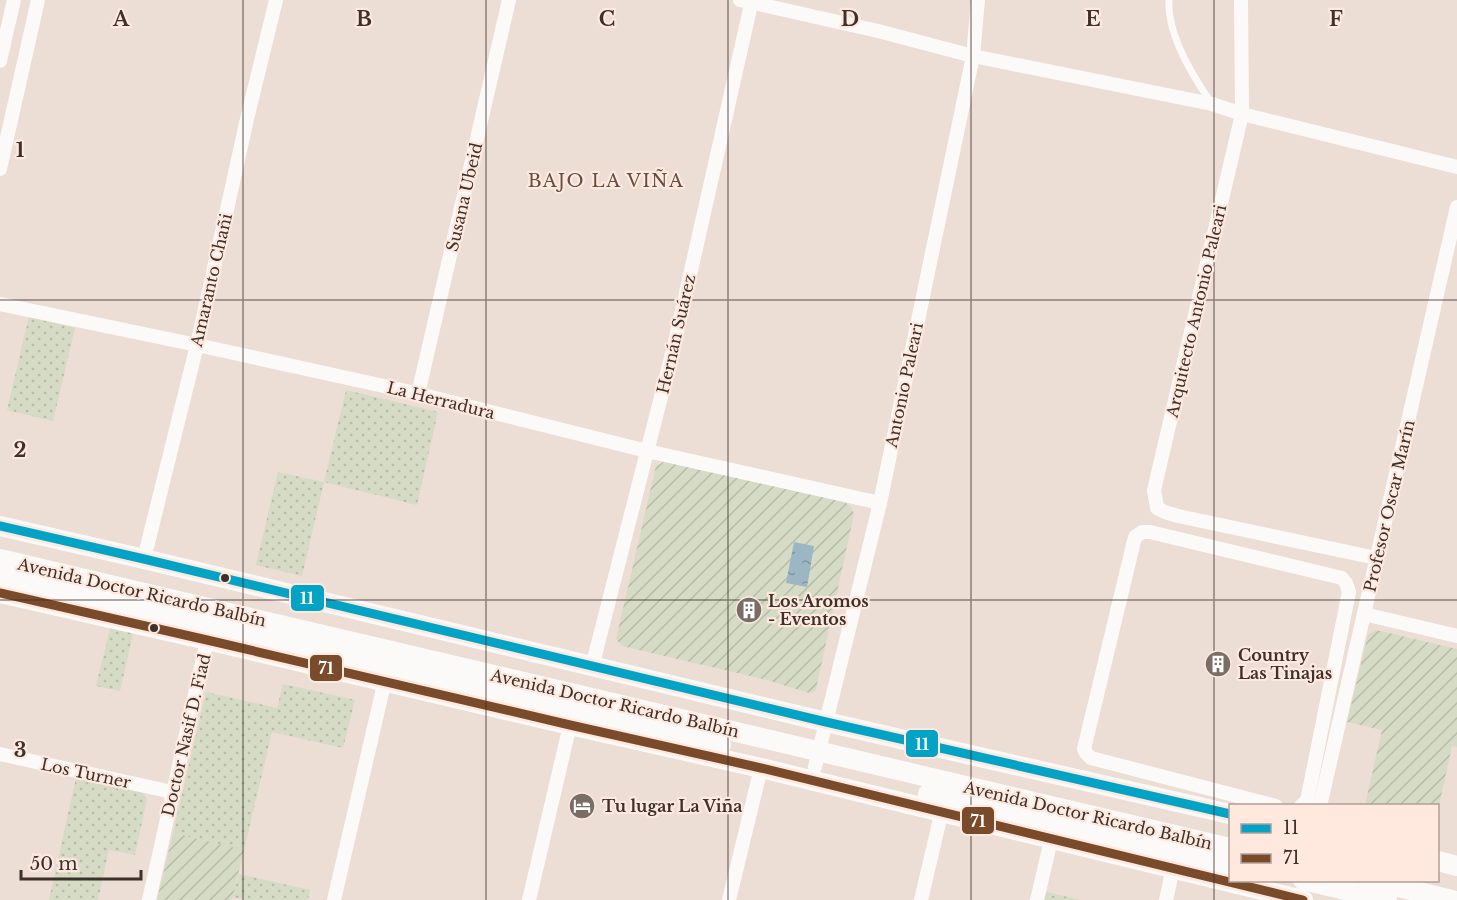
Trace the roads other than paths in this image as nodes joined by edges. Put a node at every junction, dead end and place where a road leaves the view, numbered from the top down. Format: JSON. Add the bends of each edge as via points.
{"nodes":[{"id":1,"x":14,"y":0,"type":"edge"},
{"id":2,"x":38,"y":0,"type":"edge"},
{"id":3,"x":276,"y":0,"type":"edge"},
{"id":4,"x":509,"y":0,"type":"edge"},
{"id":5,"x":978,"y":0,"type":"edge"},
{"id":6,"x":1169,"y":0,"type":"edge"},
{"id":7,"x":1241,"y":0,"type":"edge"},
{"id":8,"x":748,"y":1,"type":"edge"},
{"id":9,"x":973,"y":56,"type":"junction"},
{"id":10,"x":0,"y":61,"type":"edge"},
{"id":11,"x":1212,"y":104,"type":"junction"},
{"id":12,"x":1242,"y":114,"type":"junction"},
{"id":13,"x":1457,"y":167,"type":"edge"},
{"id":14,"x":0,"y":169,"type":"edge"},
{"id":15,"x":1457,"y":207,"type":"edge"},
{"id":16,"x":0,"y":304,"type":"edge"},
{"id":17,"x":197,"y":345,"type":"junction"},
{"id":18,"x":418,"y":394,"type":"junction"},
{"id":19,"x":647,"y":451,"type":"junction"},
{"id":20,"x":880,"y":503,"type":"junction"},
{"id":21,"x":0,"y":526,"type":"edge"},
{"id":22,"x":1377,"y":558,"type":"junction"},
{"id":23,"x":0,"y":559,"type":"edge"},
{"id":24,"x":144,"y":559,"type":"junction"},
{"id":25,"x":0,"y":575,"type":"edge"},
{"id":26,"x":0,"y":593,"type":"edge"},
{"id":27,"x":1364,"y":614,"type":"junction"},
{"id":28,"x":1457,"y":636,"type":"edge"},
{"id":29,"x":207,"y":640,"type":"junction"},
{"id":30,"x":592,"y":667,"type":"junction"},
{"id":31,"x":385,"y":680,"type":"junction"},
{"id":32,"x":826,"y":722,"type":"junction"},
{"id":33,"x":570,"y":725,"type":"junction"},
{"id":34,"x":0,"y":754,"type":"edge"},
{"id":35,"x":817,"y":759,"type":"junction"},
{"id":36,"x":761,"y":768,"type":"junction"},
{"id":37,"x":1192,"y":784,"type":"junction"},
{"id":38,"x":172,"y":792,"type":"junction"},
{"id":39,"x":945,"y":797,"type":"junction"},
{"id":40,"x":1186,"y":804,"type":"junction"},
{"id":41,"x":1268,"y":804,"type":"edge"},
{"id":42,"x":1303,"y":804,"type":"edge"},
{"id":43,"x":1320,"y":804,"type":"edge"},
{"id":44,"x":1229,"y":814,"type":"edge"},
{"id":45,"x":1051,"y":840,"type":"junction"},
{"id":46,"x":1229,"y":848,"type":"edge"},
{"id":47,"x":1439,"y":862,"type":"edge"},
{"id":48,"x":1229,"y":864,"type":"edge"},
{"id":49,"x":1457,"y":866,"type":"edge"},
{"id":50,"x":1173,"y":868,"type":"junction"},
{"id":51,"x":1229,"y":882,"type":"edge"},
{"id":52,"x":1230,"y":882,"type":"edge"},
{"id":53,"x":1311,"y":882,"type":"edge"},
{"id":54,"x":1377,"y":882,"type":"edge"},
{"id":55,"x":148,"y":900,"type":"edge"},
{"id":56,"x":334,"y":900,"type":"edge"},
{"id":57,"x":529,"y":900,"type":"edge"},
{"id":58,"x":729,"y":900,"type":"edge"},
{"id":59,"x":921,"y":900,"type":"edge"},
{"id":60,"x":1037,"y":900,"type":"edge"},
{"id":61,"x":1166,"y":900,"type":"edge"},
{"id":62,"x":1303,"y":900,"type":"edge"},
{"id":63,"x":1387,"y":900,"type":"edge"},
{"id":64,"x":1452,"y":900,"type":"edge"}],
"edges":[{"from":1,"to":10,"type":"street"},
{"from":2,"to":14,"type":"street"},
{"from":3,"to":17,"type":"street","name":"Amaranto Chañi"},
{"from":4,"to":18,"type":"street","name":"Susana Ubeid"},
{"from":5,"to":9,"type":"street","name":"Antonio Paleari"},
{"from":6,"to":11,"type":"lane","via":[[1170,22],[1194,78]]},
{"from":7,"to":12,"type":"street","name":"Arquitecto Antonio Paleari"},
{"from":8,"to":9,"type":"street"},
{"from":8,"to":19,"type":"street","name":"Hernán Suárez"},
{"from":9,"to":11,"type":"street"},
{"from":9,"to":20,"type":"street","name":"Antonio Paleari"},
{"from":11,"to":12,"type":"street"},
{"from":12,"to":13,"type":"street"},
{"from":12,"to":22,"type":"street","name":"Arquitecto Antonio Paleari","via":[[1154,490],[1157,508],[1178,516]]},
{"from":15,"to":22,"type":"street","name":"Profesor Oscar Marín"},
{"from":16,"to":17,"type":"street","name":"La Herradura"},
{"from":17,"to":18,"type":"street","name":"La Herradura"},
{"from":17,"to":24,"type":"street","name":"Amaranto Chañi"},
{"from":18,"to":19,"type":"street","name":"La Herradura"},
{"from":19,"to":20,"type":"street","name":"La Herradura"},
{"from":19,"to":30,"type":"street","name":"Hernán Suárez"},
{"from":20,"to":32,"type":"street","name":"Antonio Paleari"},
{"from":21,"to":24,"type":"street"},
{"from":22,"to":27,"type":"street","name":"Profesor Oscar Marín"},
{"from":23,"to":35,"type":"street","name":"Avenida Doctor Ricardo Balbín"},
{"from":24,"to":30,"type":"street"},
{"from":25,"to":35,"type":"street","name":"Avenida Doctor Ricardo Balbín"},
{"from":26,"to":29,"type":"street"},
{"from":27,"to":28,"type":"street"},
{"from":27,"to":43,"type":"street","name":"Profesor Oscar Marín"},
{"from":29,"to":31,"type":"street"},
{"from":29,"to":38,"type":"street","name":"Doctor Nasif D. Fiad"},
{"from":30,"to":32,"type":"street"},
{"from":31,"to":33,"type":"street"},
{"from":31,"to":56,"type":"street"},
{"from":32,"to":35,"type":"street","name":"Antonio Paleari"},
{"from":32,"to":40,"type":"street"},
{"from":33,"to":36,"type":"street"},
{"from":33,"to":57,"type":"street"},
{"from":34,"to":38,"type":"street","name":"Los Turner"},
{"from":35,"to":39,"type":"street","name":"Avenida Doctor Ricardo Balbín"},
{"from":36,"to":39,"type":"street"},
{"from":36,"to":58,"type":"street"},
{"from":37,"to":40,"type":"street"},
{"from":37,"to":41,"type":"street"},
{"from":37,"to":42,"type":"street","via":[[1091,758],[1084,750],[1135,537],[1142,532],[1342,578],[1346,583],[1349,592]]},
{"from":38,"to":55,"type":"street","name":"Doctor Nasif D. Fiad"},
{"from":39,"to":45,"type":"street"},
{"from":39,"to":46,"type":"street","name":"Avenida Doctor Ricardo Balbín"},
{"from":39,"to":48,"type":"street","name":"Avenida Doctor Ricardo Balbín"},
{"from":39,"to":59,"type":"street"},
{"from":40,"to":44,"type":"street"},
{"from":45,"to":50,"type":"street"},
{"from":45,"to":60,"type":"street"},
{"from":47,"to":49,"type":"street"},
{"from":50,"to":51,"type":"street"},
{"from":50,"to":61,"type":"street"},
{"from":52,"to":62,"type":"street"},
{"from":53,"to":63,"type":"street"},
{"from":54,"to":64,"type":"street"}]}
